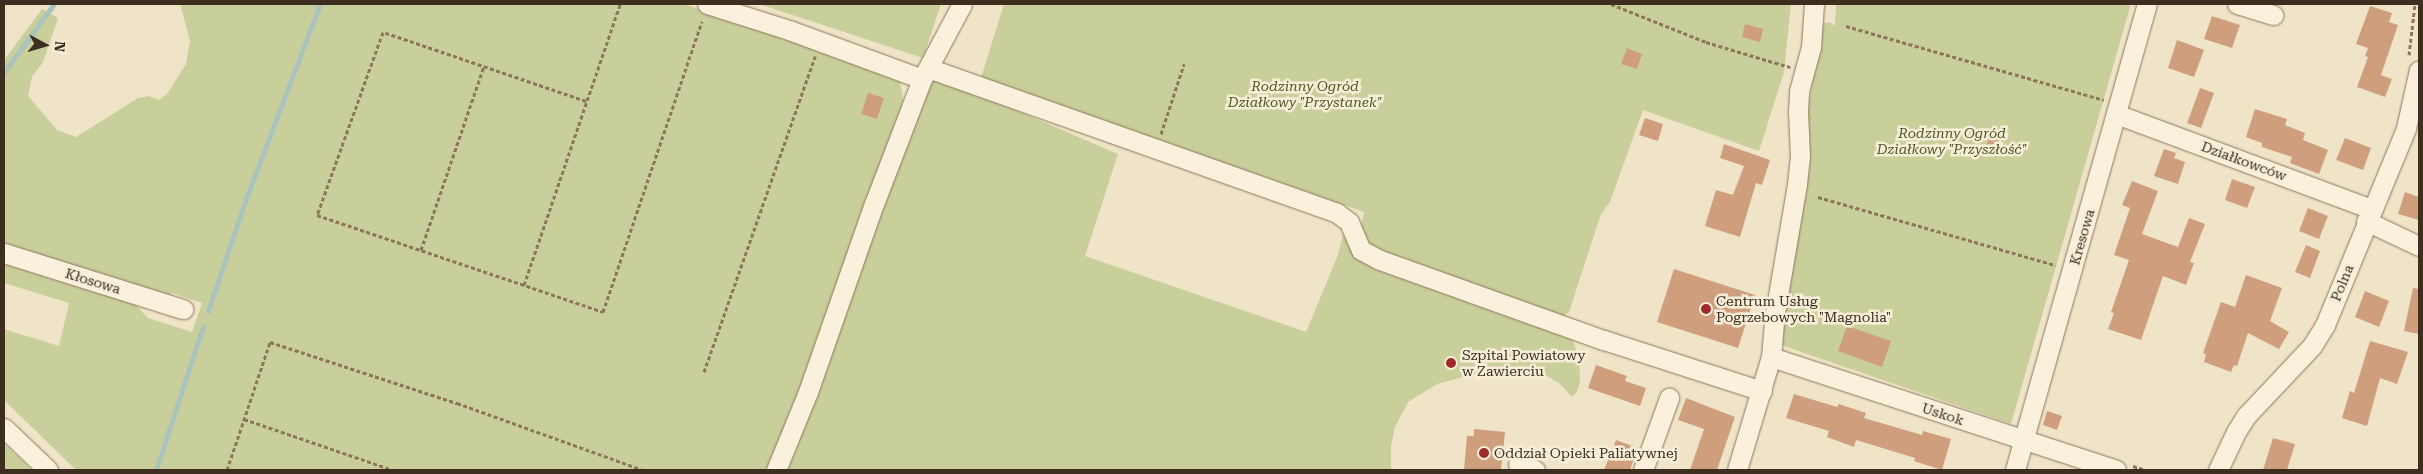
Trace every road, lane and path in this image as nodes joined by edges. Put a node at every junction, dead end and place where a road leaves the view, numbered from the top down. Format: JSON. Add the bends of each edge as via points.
{"nodes":[{"id":1,"x":620,"y":4,"type":"edge"},
{"id":2,"x":707,"y":4,"type":"edge"},
{"id":3,"x":962,"y":4,"type":"edge"},
{"id":4,"x":1611,"y":4,"type":"edge"},
{"id":5,"x":1814,"y":4,"type":"edge"},
{"id":6,"x":2147,"y":4,"type":"edge"},
{"id":7,"x":2237,"y":4,"type":"edge"},
{"id":8,"x":2415,"y":4,"type":"edge"},
{"id":9,"x":2273,"y":15,"type":"dead end"},
{"id":10,"x":1846,"y":26,"type":"dead end"},
{"id":11,"x":819,"y":41,"type":"junction"},
{"id":12,"x":1184,"y":64,"type":"dead end"},
{"id":13,"x":2414,"y":64,"type":"edge"},
{"id":14,"x":484,"y":66,"type":"junction"},
{"id":15,"x":1804,"y":71,"type":"junction"},
{"id":16,"x":925,"y":74,"type":"junction"},
{"id":17,"x":586,"y":101,"type":"junction"},
{"id":18,"x":2117,"y":109,"type":"junction"},
{"id":19,"x":1156,"y":149,"type":"junction"},
{"id":20,"x":1818,"y":197,"type":"dead end"},
{"id":21,"x":2369,"y":215,"type":"junction"},
{"id":22,"x":2419,"y":246,"type":"edge"},
{"id":23,"x":421,"y":250,"type":"junction"},
{"id":24,"x":4,"y":253,"type":"edge"},
{"id":25,"x":2072,"y":270,"type":"junction"},
{"id":26,"x":524,"y":285,"type":"junction"},
{"id":27,"x":182,"y":309,"type":"dead end"},
{"id":28,"x":1771,"y":357,"type":"junction"},
{"id":29,"x":704,"y":372,"type":"dead end"},
{"id":30,"x":1762,"y":392,"type":"junction"},
{"id":31,"x":1669,"y":398,"type":"dead end"},
{"id":32,"x":244,"y":419,"type":"junction"},
{"id":33,"x":4,"y":428,"type":"edge"},
{"id":34,"x":2025,"y":440,"type":"junction"},
{"id":35,"x":1518,"y":464,"type":"dead end"},
{"id":36,"x":48,"y":470,"type":"edge"},
{"id":37,"x":227,"y":470,"type":"edge"},
{"id":38,"x":393,"y":470,"type":"edge"},
{"id":39,"x":643,"y":470,"type":"edge"},
{"id":40,"x":776,"y":470,"type":"edge"},
{"id":41,"x":1536,"y":470,"type":"edge"},
{"id":42,"x":1643,"y":470,"type":"edge"},
{"id":43,"x":1737,"y":470,"type":"edge"},
{"id":44,"x":2015,"y":470,"type":"edge"},
{"id":45,"x":2116,"y":470,"type":"edge"},
{"id":46,"x":2218,"y":470,"type":"edge"}],
"edges":[{"from":1,"to":17,"type":"path"},
{"from":2,"to":11,"type":"street"},
{"from":2,"to":26,"type":"path","via":[[603,312]]},
{"from":3,"to":16,"type":"street"},
{"from":4,"to":15,"type":"path","via":[[1706,42]]},
{"from":5,"to":15,"type":"street","via":[[1811,47]]},
{"from":6,"to":18,"type":"street","name":"Kresowa"},
{"from":7,"to":9,"type":"street"},
{"from":8,"to":13,"type":"path"},
{"from":10,"to":18,"type":"path"},
{"from":11,"to":16,"type":"street"},
{"from":11,"to":29,"type":"path"},
{"from":12,"to":19,"type":"path"},
{"from":13,"to":21,"type":"street","name":"Polna","via":[[2406,128]]},
{"from":14,"to":17,"type":"path"},
{"from":14,"to":23,"type":"path"},
{"from":14,"to":23,"type":"path","via":[[383,32],[317,215]]},
{"from":15,"to":28,"type":"street","via":[[1799,91],[1797,184],[1774,319]]},
{"from":16,"to":19,"type":"street"},
{"from":16,"to":40,"type":"street"},
{"from":17,"to":26,"type":"path"},
{"from":18,"to":21,"type":"street","name":"Działkowców"},
{"from":18,"to":25,"type":"street","name":"Kresowa"},
{"from":19,"to":30,"type":"street","via":[[1337,213],[1349,222],[1361,250],[1380,260]]},
{"from":20,"to":25,"type":"path"},
{"from":21,"to":22,"type":"street","name":"Działkowców"},
{"from":21,"to":46,"type":"street","name":"Polna","via":[[2325,325],[2312,346],[2246,416]]},
{"from":23,"to":26,"type":"path"},
{"from":24,"to":27,"type":"street","name":"Kłosowa"},
{"from":25,"to":34,"type":"street","name":"Kresowa"},
{"from":28,"to":30,"type":"street"},
{"from":28,"to":34,"type":"street","name":"Uskok"},
{"from":30,"to":43,"type":"street"},
{"from":31,"to":42,"type":"street"},
{"from":32,"to":37,"type":"path"},
{"from":32,"to":38,"type":"path"},
{"from":32,"to":39,"type":"path","via":[[270,342],[457,403]]},
{"from":33,"to":36,"type":"street"},
{"from":34,"to":44,"type":"street","name":"Kresowa"},
{"from":34,"to":45,"type":"street","name":"Uskok"},
{"from":35,"to":41,"type":"street"}]}
